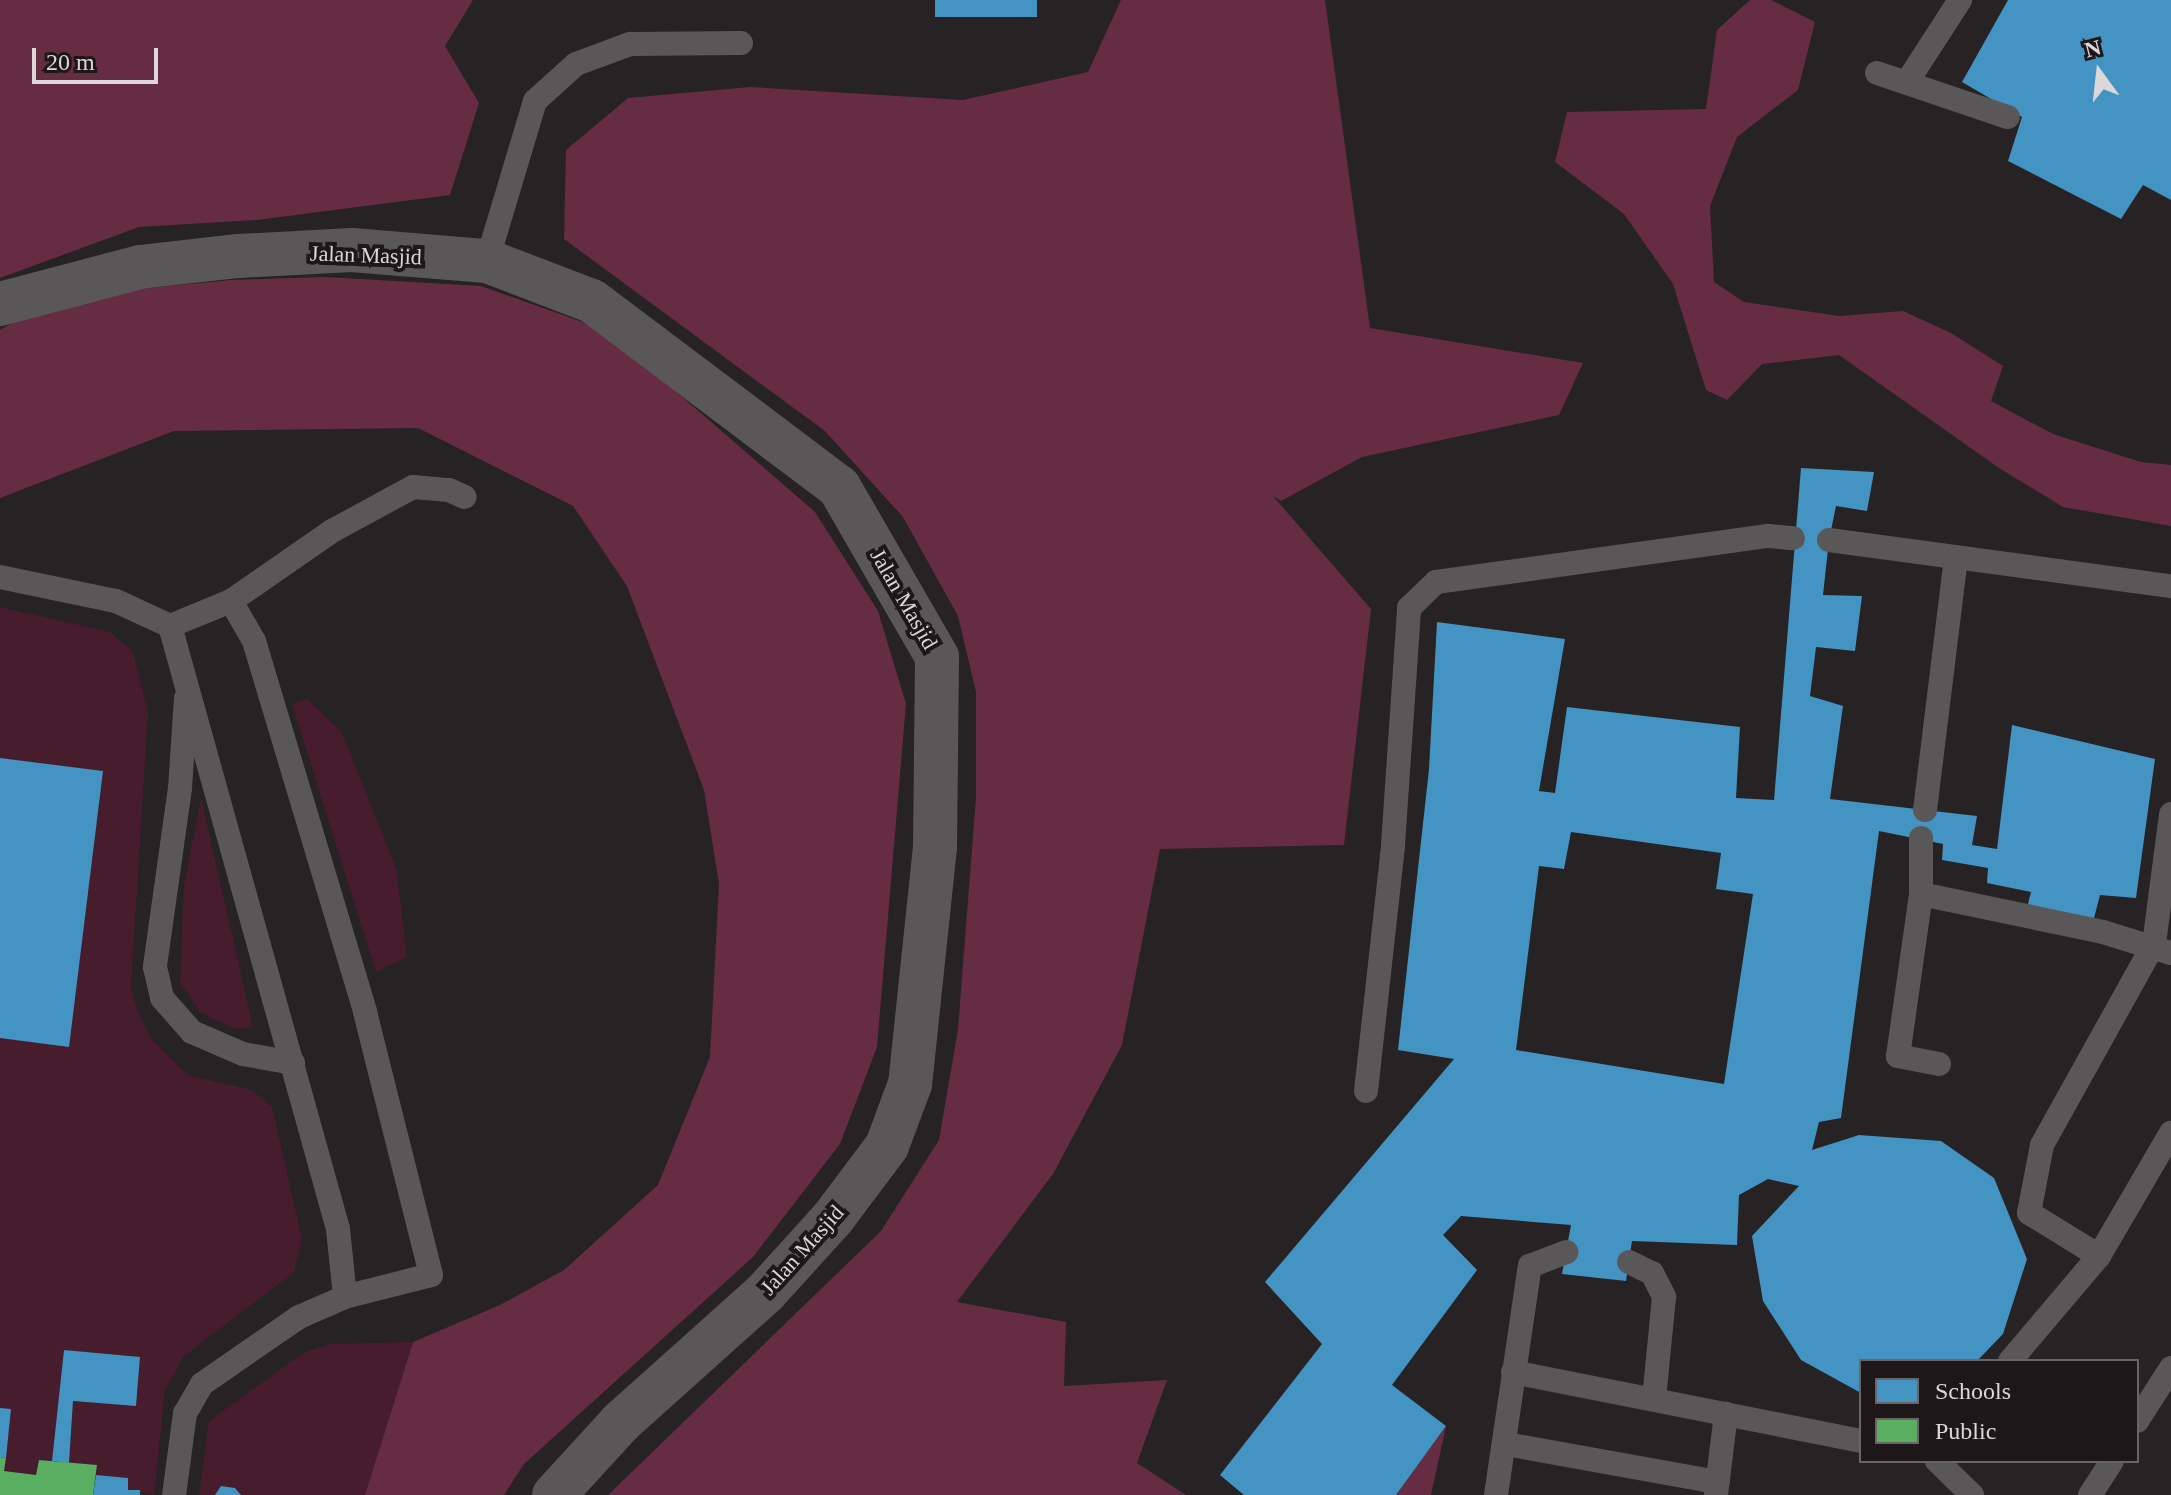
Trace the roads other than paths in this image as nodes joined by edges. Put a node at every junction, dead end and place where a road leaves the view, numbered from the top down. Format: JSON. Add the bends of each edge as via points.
{"nodes":[{"id":1,"x":1960,"y":0,"type":"edge"},
{"id":2,"x":741,"y":43,"type":"dead end"},
{"id":3,"x":1877,"y":73,"type":"dead end"},
{"id":4,"x":1907,"y":82,"type":"junction"},
{"id":5,"x":2008,"y":117,"type":"dead end"},
{"id":6,"x":487,"y":261,"type":"junction"},
{"id":7,"x":0,"y":304,"type":"edge"},
{"id":8,"x":465,"y":497,"type":"dead end"},
{"id":9,"x":1793,"y":538,"type":"dead end"},
{"id":10,"x":1829,"y":540,"type":"dead end"},
{"id":11,"x":1956,"y":559,"type":"junction"},
{"id":12,"x":0,"y":577,"type":"edge"},
{"id":13,"x":2171,"y":586,"type":"edge"},
{"id":14,"x":231,"y":601,"type":"junction"},
{"id":15,"x":170,"y":626,"type":"junction"},
{"id":16,"x":188,"y":679,"type":"junction"},
{"id":17,"x":1925,"y":810,"type":"dead end"},
{"id":18,"x":2171,"y":814,"type":"edge"},
{"id":19,"x":1921,"y":838,"type":"dead end"},
{"id":20,"x":1921,"y":894,"type":"junction"},
{"id":21,"x":2162,"y":949,"type":"edge"},
{"id":22,"x":293,"y":1063,"type":"junction"},
{"id":23,"x":1939,"y":1064,"type":"dead end"},
{"id":24,"x":1366,"y":1091,"type":"dead end"},
{"id":25,"x":2171,"y":1133,"type":"edge"},
{"id":26,"x":1566,"y":1252,"type":"dead end"},
{"id":27,"x":2099,"y":1256,"type":"junction"},
{"id":28,"x":1629,"y":1262,"type":"dead end"},
{"id":29,"x":345,"y":1297,"type":"junction"},
{"id":30,"x":2012,"y":1359,"type":"edge"},
{"id":31,"x":2171,"y":1368,"type":"edge"},
{"id":32,"x":1513,"y":1372,"type":"junction"},
{"id":33,"x":1654,"y":1399,"type":"junction"},
{"id":34,"x":1726,"y":1414,"type":"junction"},
{"id":35,"x":2139,"y":1418,"type":"edge"},
{"id":36,"x":1859,"y":1441,"type":"edge"},
{"id":37,"x":1506,"y":1444,"type":"junction"},
{"id":38,"x":1939,"y":1463,"type":"edge"},
{"id":39,"x":2111,"y":1463,"type":"edge"},
{"id":40,"x":1717,"y":1488,"type":"edge"},
{"id":41,"x":174,"y":1495,"type":"edge"},
{"id":42,"x":554,"y":1495,"type":"edge"},
{"id":43,"x":1496,"y":1495,"type":"edge"},
{"id":44,"x":1972,"y":1495,"type":"edge"},
{"id":45,"x":2090,"y":1495,"type":"edge"}],
"edges":[{"from":1,"to":4,"type":"lane"},
{"from":2,"to":6,"type":"lane","via":[[630,44],[576,64],[535,101]]},
{"from":3,"to":4,"type":"lane"},
{"from":4,"to":5,"type":"lane"},
{"from":6,"to":7,"type":"street","name":"Jalan Masjid","via":[[352,250],[238,256],[140,267],[18,295]]},
{"from":6,"to":42,"type":"street","name":"Jalan Masjid","via":[[592,301],[839,487],[937,657],[935,847],[910,1084],[887,1146],[833,1218],[766,1292],[621,1422]]},
{"from":8,"to":14,"type":"lane","via":[[413,487],[332,531]]},
{"from":9,"to":24,"type":"lane","via":[[1768,536],[1436,582],[1409,608],[1393,845]]},
{"from":10,"to":11,"type":"lane"},
{"from":11,"to":13,"type":"lane"},
{"from":11,"to":17,"type":"lane"},
{"from":12,"to":15,"type":"lane","via":[[116,601]]},
{"from":14,"to":15,"type":"lane"},
{"from":14,"to":29,"type":"lane","via":[[254,641],[365,1012],[431,1275]]},
{"from":15,"to":16,"type":"lane"},
{"from":16,"to":22,"type":"lane"},
{"from":16,"to":22,"type":"lane","via":[[180,788],[155,967],[162,998],[192,1032],[243,1054]]},
{"from":18,"to":21,"type":"lane"},
{"from":19,"to":20,"type":"lane"},
{"from":20,"to":21,"type":"lane"},
{"from":20,"to":23,"type":"lane","via":[[1898,1056]]},
{"from":21,"to":27,"type":"lane","via":[[2042,1145],[2029,1213]]},
{"from":22,"to":29,"type":"lane","via":[[338,1229]]},
{"from":25,"to":27,"type":"lane"},
{"from":26,"to":32,"type":"lane","via":[[1530,1266]]},
{"from":27,"to":30,"type":"lane"},
{"from":28,"to":33,"type":"lane","via":[[1652,1273],[1664,1297]]},
{"from":29,"to":41,"type":"lane","via":[[299,1317],[202,1384],[185,1413]]},
{"from":31,"to":35,"type":"lane"},
{"from":32,"to":33,"type":"lane"},
{"from":32,"to":37,"type":"lane"},
{"from":33,"to":34,"type":"lane"},
{"from":34,"to":36,"type":"lane"},
{"from":34,"to":40,"type":"lane"},
{"from":37,"to":40,"type":"lane"},
{"from":37,"to":43,"type":"lane"},
{"from":38,"to":44,"type":"lane"},
{"from":39,"to":45,"type":"lane"}]}
